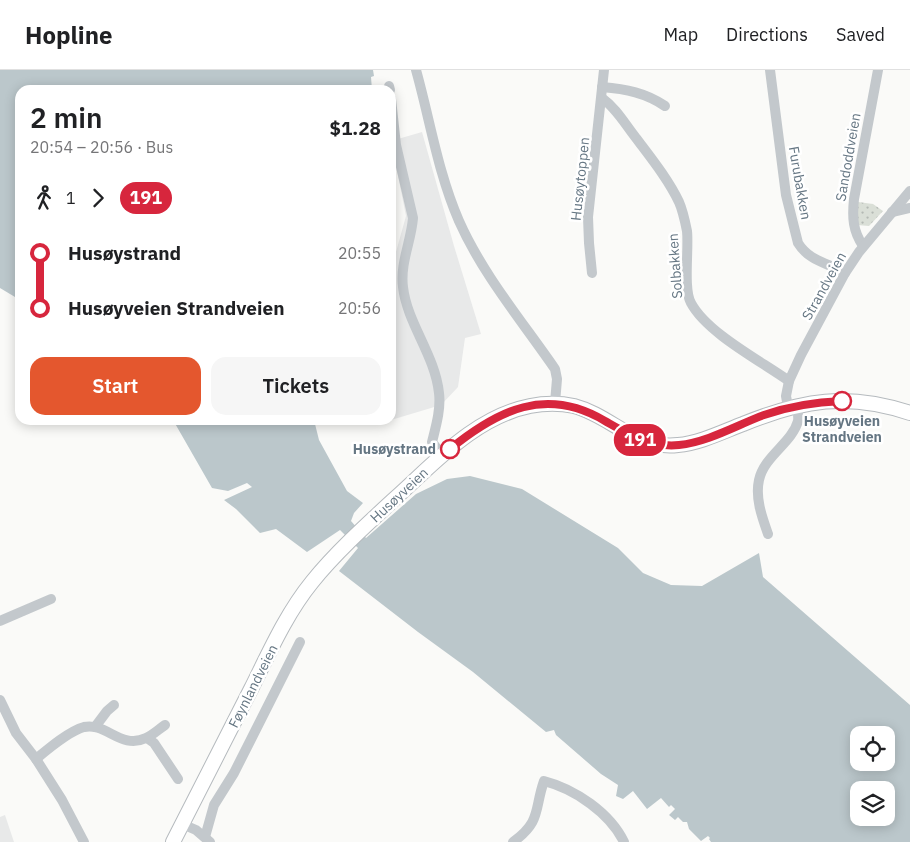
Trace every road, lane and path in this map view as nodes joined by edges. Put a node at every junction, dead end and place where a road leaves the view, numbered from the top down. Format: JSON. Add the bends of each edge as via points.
{"nodes":[{"id":1,"x":416,"y":70,"type":"edge"},
{"id":2,"x":425,"y":70,"type":"edge"},
{"id":3,"x":604,"y":70,"type":"edge"},
{"id":4,"x":770,"y":70,"type":"edge"},
{"id":5,"x":878,"y":70,"type":"edge"},
{"id":6,"x":420,"y":83,"type":"junction"},
{"id":7,"x":602,"y":93,"type":"junction"},
{"id":8,"x":666,"y":106,"type":"dead end"},
{"id":9,"x":396,"y":145,"type":"edge"},
{"id":10,"x":910,"y":190,"type":"edge"},
{"id":11,"x":910,"y":208,"type":"edge"},
{"id":12,"x":892,"y":212,"type":"junction"},
{"id":13,"x":864,"y":246,"type":"junction"},
{"id":14,"x":592,"y":273,"type":"dead end"},
{"id":15,"x":845,"y":273,"type":"junction"},
{"id":16,"x":789,"y":381,"type":"junction"},
{"id":17,"x":555,"y":403,"type":"junction"},
{"id":18,"x":792,"y":406,"type":"junction"},
{"id":19,"x":910,"y":413,"type":"edge"},
{"id":20,"x":442,"y":455,"type":"junction"},
{"id":21,"x":768,"y":534,"type":"dead end"},
{"id":22,"x":356,"y":537,"type":"joint"},
{"id":23,"x":51,"y":600,"type":"dead end"},
{"id":24,"x":0,"y":621,"type":"edge"},
{"id":25,"x":300,"y":642,"type":"dead end"},
{"id":26,"x":0,"y":700,"type":"edge"},
{"id":27,"x":114,"y":705,"type":"dead end"},
{"id":28,"x":165,"y":725,"type":"dead end"},
{"id":29,"x":95,"y":727,"type":"junction"},
{"id":30,"x":147,"y":738,"type":"junction"},
{"id":31,"x":36,"y":759,"type":"junction"},
{"id":32,"x":178,"y":779,"type":"dead end"},
{"id":33,"x":182,"y":824,"type":"junction"},
{"id":34,"x":208,"y":839,"type":"edge"},
{"id":35,"x":84,"y":842,"type":"edge"},
{"id":36,"x":173,"y":842,"type":"edge"},
{"id":37,"x":513,"y":842,"type":"edge"},
{"id":38,"x":624,"y":842,"type":"edge"}],
"edges":[{"from":1,"to":6,"type":"street"},
{"from":2,"to":6,"type":"street"},
{"from":3,"to":7,"type":"street","name":"Husøytoppen"},
{"from":4,"to":15,"type":"street","name":"Furubakken","via":[[786,194],[798,243],[812,258]]},
{"from":5,"to":13,"type":"street","name":"Sandoddveien","via":[[852,215],[854,229]]},
{"from":6,"to":17,"type":"street","via":[[442,171],[459,220],[477,258],[555,369]]},
{"from":7,"to":8,"type":"street","via":[[639,92]]},
{"from":7,"to":14,"type":"street","name":"Husøytoppen","via":[[588,217]]},
{"from":7,"to":16,"type":"street","name":"Solbakken","via":[[679,202],[686,229],[690,302],[720,335]]},
{"from":9,"to":20,"type":"street","via":[[413,218],[403,267],[403,287],[434,369],[439,410],[432,442]]},
{"from":10,"to":12,"type":"street","name":"Strandveien"},
{"from":11,"to":12,"type":"street"},
{"from":12,"to":13,"type":"street","name":"Strandveien"},
{"from":13,"to":15,"type":"street","name":"Strandveien"},
{"from":15,"to":16,"type":"street","name":"Strandveien"},
{"from":16,"to":18,"type":"street","name":"Strandveien","via":[[786,396]]},
{"from":17,"to":18,"type":"main road","name":"Husøyveien","via":[[592,413],[640,440],[672,446],[701,440]]},
{"from":17,"to":20,"type":"main road","name":"Husøyveien","via":[[502,414]]},
{"from":18,"to":19,"type":"main road","name":"Husøyveien","via":[[844,400]]},
{"from":18,"to":21,"type":"street","via":[[798,417],[795,427],[769,459],[759,478],[759,505]]},
{"from":20,"to":22,"type":"main road","name":"Husøyveien"},
{"from":22,"to":33,"type":"main road","name":"Føynlandveien","via":[[311,583],[289,617]]},
{"from":23,"to":24,"type":"street"},
{"from":25,"to":34,"type":"street","via":[[234,773],[214,805]]},
{"from":26,"to":31,"type":"street","via":[[16,733]]},
{"from":27,"to":29,"type":"street"},
{"from":28,"to":30,"type":"street"},
{"from":29,"to":30,"type":"street","via":[[122,740]]},
{"from":29,"to":31,"type":"street","via":[[75,732]]},
{"from":30,"to":32,"type":"street","via":[[154,743]]},
{"from":31,"to":35,"type":"street"},
{"from":33,"to":34,"type":"street"},
{"from":33,"to":36,"type":"main road","name":"Føynlandveien"},
{"from":37,"to":38,"type":"street","via":[[528,830],[536,818],[544,781],[556,784],[590,804]]}]}
